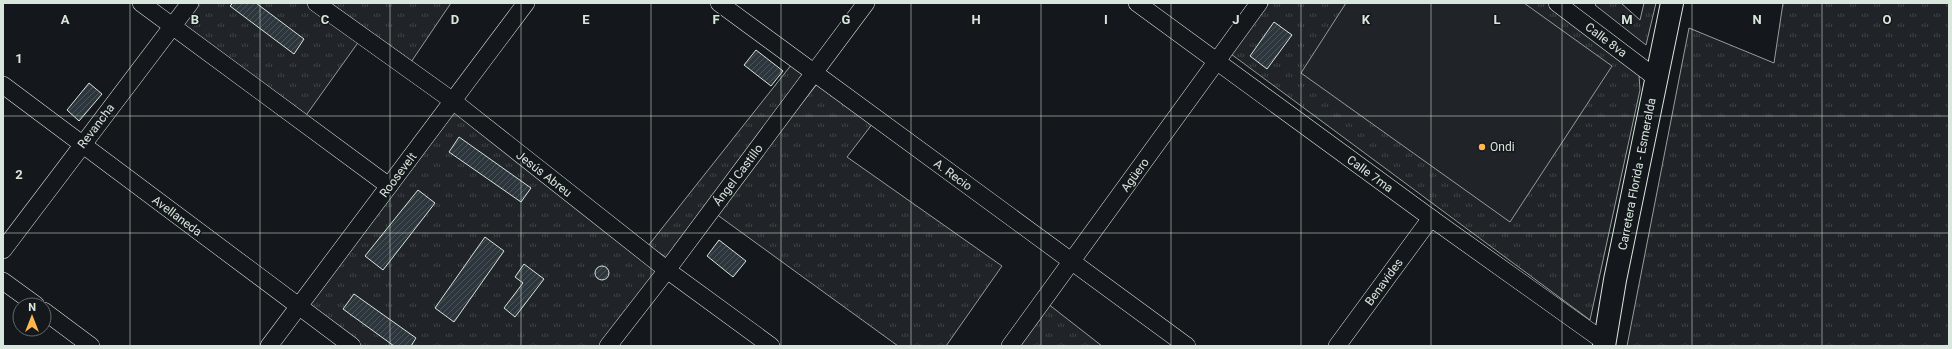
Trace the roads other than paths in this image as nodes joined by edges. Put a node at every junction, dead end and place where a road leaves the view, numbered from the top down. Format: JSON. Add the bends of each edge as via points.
{"nodes":[{"id":1,"x":141,"y":3,"type":"edge"},
{"id":2,"x":190,"y":3,"type":"edge"},
{"id":3,"x":316,"y":3,"type":"edge"},
{"id":4,"x":526,"y":3,"type":"edge"},
{"id":5,"x":719,"y":3,"type":"edge"},
{"id":6,"x":866,"y":3,"type":"edge"},
{"id":7,"x":1137,"y":3,"type":"edge"},
{"id":8,"x":1259,"y":3,"type":"edge"},
{"id":9,"x":1556,"y":3,"type":"edge"},
{"id":10,"x":1672,"y":3,"type":"edge"},
{"id":11,"x":172,"y":26,"type":"junction"},
{"id":12,"x":1217,"y":62,"type":"junction"},
{"id":13,"x":814,"y":72,"type":"junction"},
{"id":14,"x":1656,"y":78,"type":"junction"},
{"id":15,"x":3,"y":85,"type":"edge"},
{"id":16,"x":452,"y":102,"type":"junction"},
{"id":17,"x":83,"y":144,"type":"junction"},
{"id":18,"x":389,"y":186,"type":"junction"},
{"id":19,"x":1431,"y":218,"type":"junction"},
{"id":20,"x":3,"y":250,"type":"edge"},
{"id":21,"x":1072,"y":261,"type":"junction"},
{"id":22,"x":667,"y":270,"type":"junction"},
{"id":23,"x":3,"y":281,"type":"edge"},
{"id":24,"x":25,"y":297,"type":"edge"},
{"id":25,"x":298,"y":307,"type":"junction"},
{"id":26,"x":52,"y":317,"type":"edge"},
{"id":27,"x":1605,"y":344,"type":"edge"},
{"id":28,"x":91,"y":346,"type":"edge"},
{"id":29,"x":269,"y":346,"type":"edge"},
{"id":30,"x":352,"y":346,"type":"edge"},
{"id":31,"x":608,"y":346,"type":"edge"},
{"id":32,"x":771,"y":346,"type":"edge"},
{"id":33,"x":1010,"y":346,"type":"edge"},
{"id":34,"x":1187,"y":346,"type":"edge"},
{"id":35,"x":1337,"y":346,"type":"edge"}],
"edges":[{"from":1,"to":11,"type":"street"},
{"from":2,"to":11,"type":"street","name":"Revancha"},
{"from":3,"to":16,"type":"street","name":"Jesús Abreu"},
{"from":4,"to":16,"type":"street","name":"Roosevelt"},
{"from":5,"to":13,"type":"street","name":"A. Recio"},
{"from":6,"to":13,"type":"street","name":"Ángel Castillo"},
{"from":7,"to":12,"type":"street","name":"Calle 7ma"},
{"from":8,"to":12,"type":"street","name":"Agüero"},
{"from":9,"to":14,"type":"street","name":"Calle 8va"},
{"from":10,"to":14,"type":"main road","name":"Carretera Florida - Esmeralda"},
{"from":11,"to":17,"type":"street","name":"Revancha"},
{"from":11,"to":18,"type":"street"},
{"from":12,"to":19,"type":"street","name":"Calle 7ma"},
{"from":12,"to":21,"type":"street","name":"Agüero"},
{"from":13,"to":21,"type":"street","name":"A. Recio"},
{"from":13,"to":22,"type":"street","name":"Ángel Castillo"},
{"from":14,"to":27,"type":"main road","name":"Carretera Florida - Esmeralda","via":[[1615,280]]},
{"from":15,"to":17,"type":"street","name":"Avellaneda"},
{"from":16,"to":18,"type":"street","name":"Roosevelt"},
{"from":16,"to":22,"type":"street","name":"Jesús Abreu"},
{"from":17,"to":20,"type":"street","name":"Revancha"},
{"from":17,"to":25,"type":"street","name":"Avellaneda"},
{"from":18,"to":25,"type":"street","name":"Roosevelt"},
{"from":19,"to":27,"type":"street","name":"Calle 7ma"},
{"from":19,"to":35,"type":"street","name":"Benavides"},
{"from":21,"to":33,"type":"street","name":"Agüero"},
{"from":21,"to":34,"type":"street","name":"A. Recio"},
{"from":22,"to":31,"type":"street","name":"Ángel Castillo"},
{"from":22,"to":32,"type":"street","name":"Jesús Abreu"},
{"from":23,"to":24,"type":"street"},
{"from":25,"to":29,"type":"street","name":"Roosevelt"},
{"from":25,"to":30,"type":"street","name":"Avellaneda"},
{"from":26,"to":28,"type":"street"}]}
